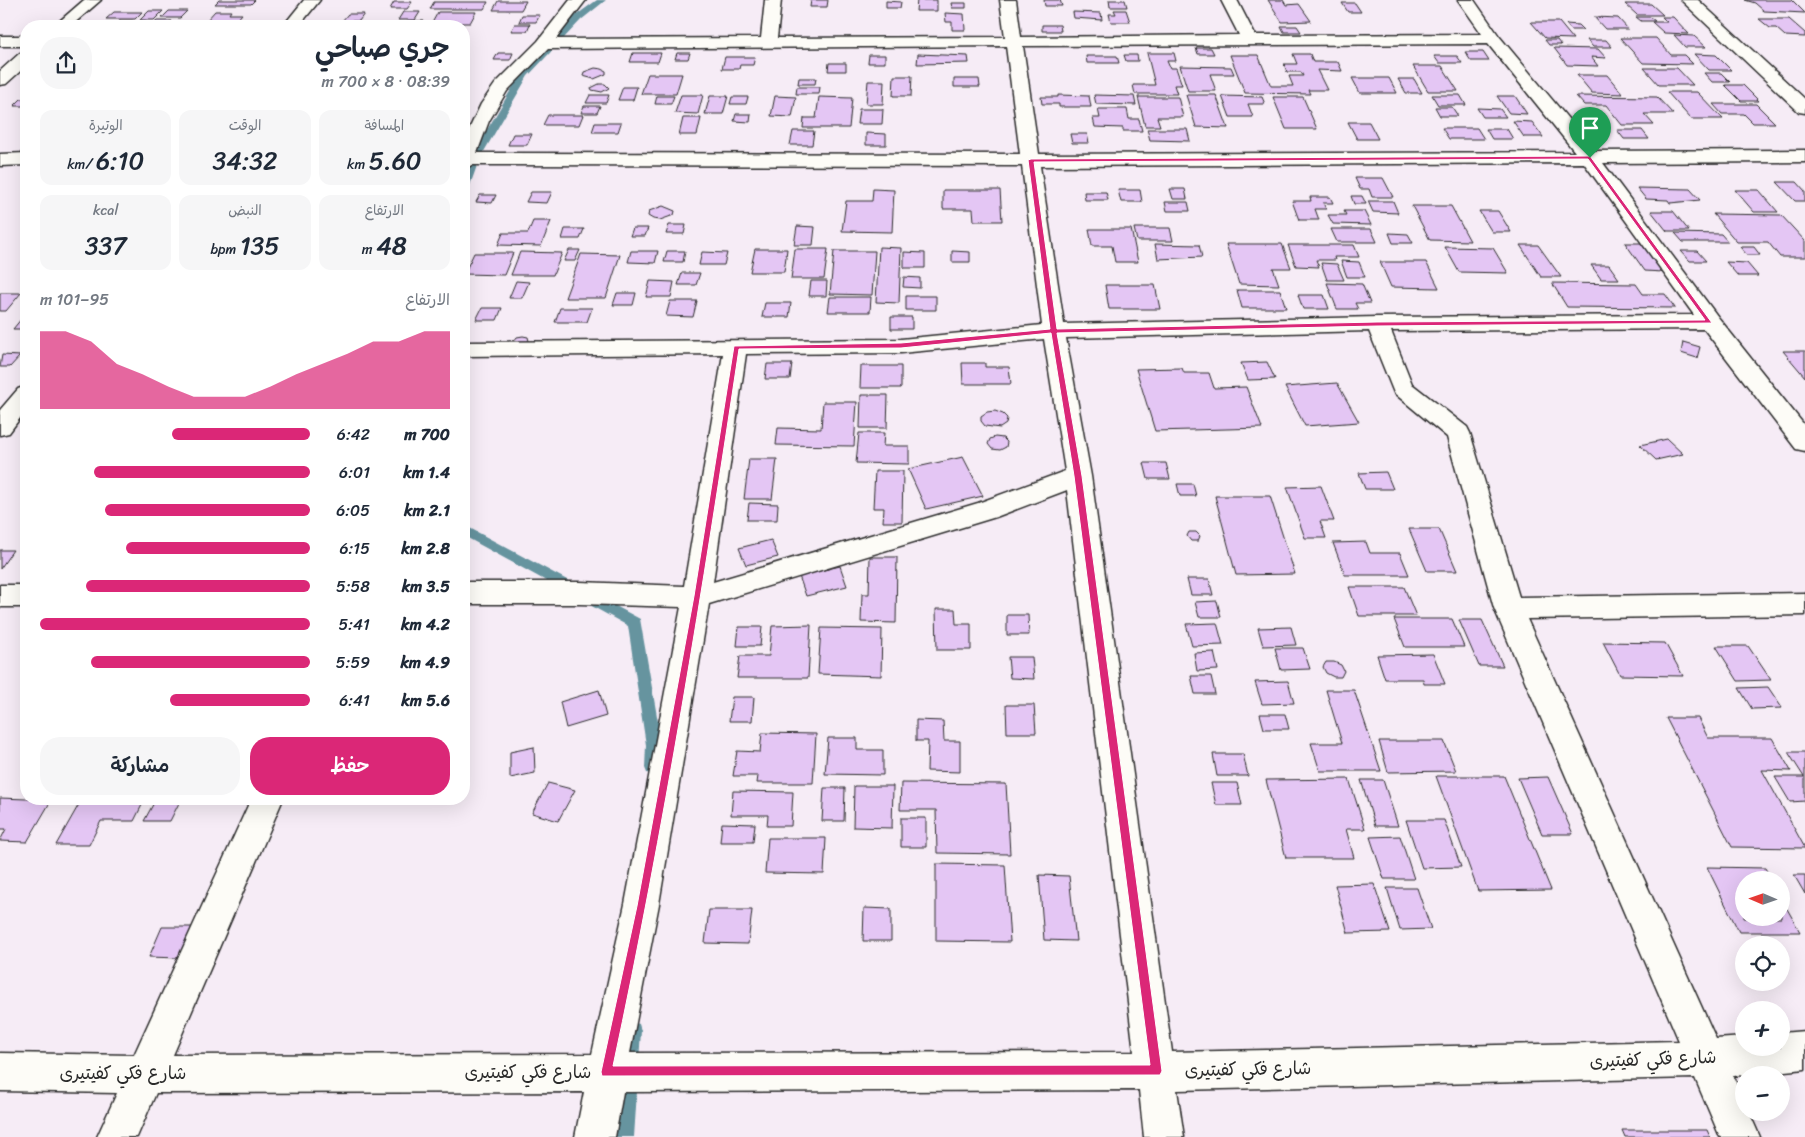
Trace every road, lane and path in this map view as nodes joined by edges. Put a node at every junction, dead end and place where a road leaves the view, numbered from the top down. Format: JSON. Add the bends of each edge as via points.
{"nodes":[{"id":1,"x":93,"y":0,"type":"edge"},
{"id":2,"x":312,"y":0,"type":"edge"},
{"id":3,"x":578,"y":0,"type":"edge"},
{"id":4,"x":773,"y":0,"type":"edge"},
{"id":5,"x":1008,"y":0,"type":"edge"},
{"id":6,"x":1230,"y":0,"type":"edge"},
{"id":7,"x":1466,"y":0,"type":"edge"},
{"id":8,"x":1689,"y":0,"type":"edge"},
{"id":9,"x":69,"y":20,"type":"edge"},
{"id":10,"x":296,"y":20,"type":"edge"},
{"id":11,"x":1249,"y":39,"type":"junction"},
{"id":12,"x":1493,"y":39,"type":"junction"},
{"id":13,"x":0,"y":41,"type":"edge"},
{"id":14,"x":20,"y":41,"type":"edge"},
{"id":15,"x":1015,"y":41,"type":"junction"},
{"id":16,"x":544,"y":44,"type":"junction"},
{"id":17,"x":768,"y":44,"type":"junction"},
{"id":18,"x":20,"y":62,"type":"edge"},
{"id":19,"x":0,"y":80,"type":"edge"},
{"id":20,"x":1805,"y":108,"type":"edge"},
{"id":21,"x":470,"y":145,"type":"edge"},
{"id":22,"x":1805,"y":156,"type":"edge"},
{"id":23,"x":1590,"y":158,"type":"junction"},
{"id":24,"x":20,"y":159,"type":"edge"},
{"id":25,"x":0,"y":160,"type":"edge"},
{"id":26,"x":470,"y":160,"type":"edge"},
{"id":27,"x":1031,"y":160,"type":"junction"},
{"id":28,"x":1710,"y":322,"type":"junction"},
{"id":29,"x":1377,"y":324,"type":"junction"},
{"id":30,"x":1054,"y":331,"type":"junction"},
{"id":31,"x":736,"y":347,"type":"junction"},
{"id":32,"x":470,"y":348,"type":"edge"},
{"id":33,"x":20,"y":402,"type":"edge"},
{"id":34,"x":0,"y":427,"type":"edge"},
{"id":35,"x":1805,"y":443,"type":"edge"},
{"id":36,"x":1078,"y":476,"type":"junction"},
{"id":37,"x":470,"y":593,"type":"edge"},
{"id":38,"x":0,"y":596,"type":"edge"},
{"id":39,"x":20,"y":596,"type":"edge"},
{"id":40,"x":698,"y":596,"type":"junction"},
{"id":41,"x":1805,"y":604,"type":"edge"},
{"id":42,"x":1508,"y":608,"type":"junction"},
{"id":43,"x":264,"y":805,"type":"edge"},
{"id":44,"x":1805,"y":1050,"type":"edge"},
{"id":45,"x":1706,"y":1059,"type":"junction"},
{"id":46,"x":1156,"y":1071,"type":"junction"},
{"id":47,"x":0,"y":1072,"type":"edge"},
{"id":48,"x":606,"y":1072,"type":"junction"},
{"id":49,"x":144,"y":1074,"type":"junction"},
{"id":50,"x":117,"y":1137,"type":"edge"},
{"id":51,"x":595,"y":1137,"type":"edge"},
{"id":52,"x":1164,"y":1137,"type":"edge"},
{"id":53,"x":1740,"y":1137,"type":"edge"}],
"edges":[{"from":1,"to":9,"type":"street"},
{"from":2,"to":10,"type":"street"},
{"from":3,"to":16,"type":"street"},
{"from":4,"to":17,"type":"street"},
{"from":5,"to":15,"type":"street"},
{"from":6,"to":11,"type":"street"},
{"from":7,"to":12,"type":"street"},
{"from":8,"to":20,"type":"street"},
{"from":11,"to":12,"type":"street"},
{"from":11,"to":15,"type":"street"},
{"from":12,"to":23,"type":"street"},
{"from":13,"to":14,"type":"street"},
{"from":15,"to":17,"type":"street"},
{"from":15,"to":27,"type":"street"},
{"from":16,"to":17,"type":"street"},
{"from":16,"to":21,"type":"street","via":[[501,88],[480,121]]},
{"from":18,"to":19,"type":"street"},
{"from":22,"to":23,"type":"street"},
{"from":23,"to":27,"type":"street"},
{"from":23,"to":28,"type":"street"},
{"from":24,"to":25,"type":"street"},
{"from":26,"to":27,"type":"street"},
{"from":27,"to":30,"type":"street"},
{"from":28,"to":29,"type":"street"},
{"from":28,"to":35,"type":"street"},
{"from":29,"to":30,"type":"street"},
{"from":29,"to":42,"type":"street","via":[[1402,388],[1458,433]]},
{"from":30,"to":31,"type":"street","via":[[901,346]]},
{"from":30,"to":36,"type":"street"},
{"from":31,"to":32,"type":"street"},
{"from":31,"to":40,"type":"street"},
{"from":33,"to":34,"type":"street"},
{"from":36,"to":40,"type":"street","via":[[987,510]]},
{"from":36,"to":46,"type":"street"},
{"from":37,"to":40,"type":"street"},
{"from":38,"to":39,"type":"street"},
{"from":40,"to":48,"type":"street","via":[[642,906]]},
{"from":41,"to":42,"type":"street"},
{"from":42,"to":45,"type":"street"},
{"from":43,"to":49,"type":"street"},
{"from":44,"to":45,"type":"street","name":"شارع فكي كفيتيرى"},
{"from":45,"to":46,"type":"street","name":"شارع فكي كفيتيرى"},
{"from":45,"to":53,"type":"street"},
{"from":46,"to":48,"type":"street","name":"شارع فكي كفيتيرى"},
{"from":46,"to":52,"type":"street"},
{"from":47,"to":49,"type":"street","name":"شارع فكي كفيتيرى"},
{"from":48,"to":49,"type":"street","name":"شارع فكي كفيتيرى"},
{"from":48,"to":51,"type":"street"},
{"from":49,"to":50,"type":"street"}]}
